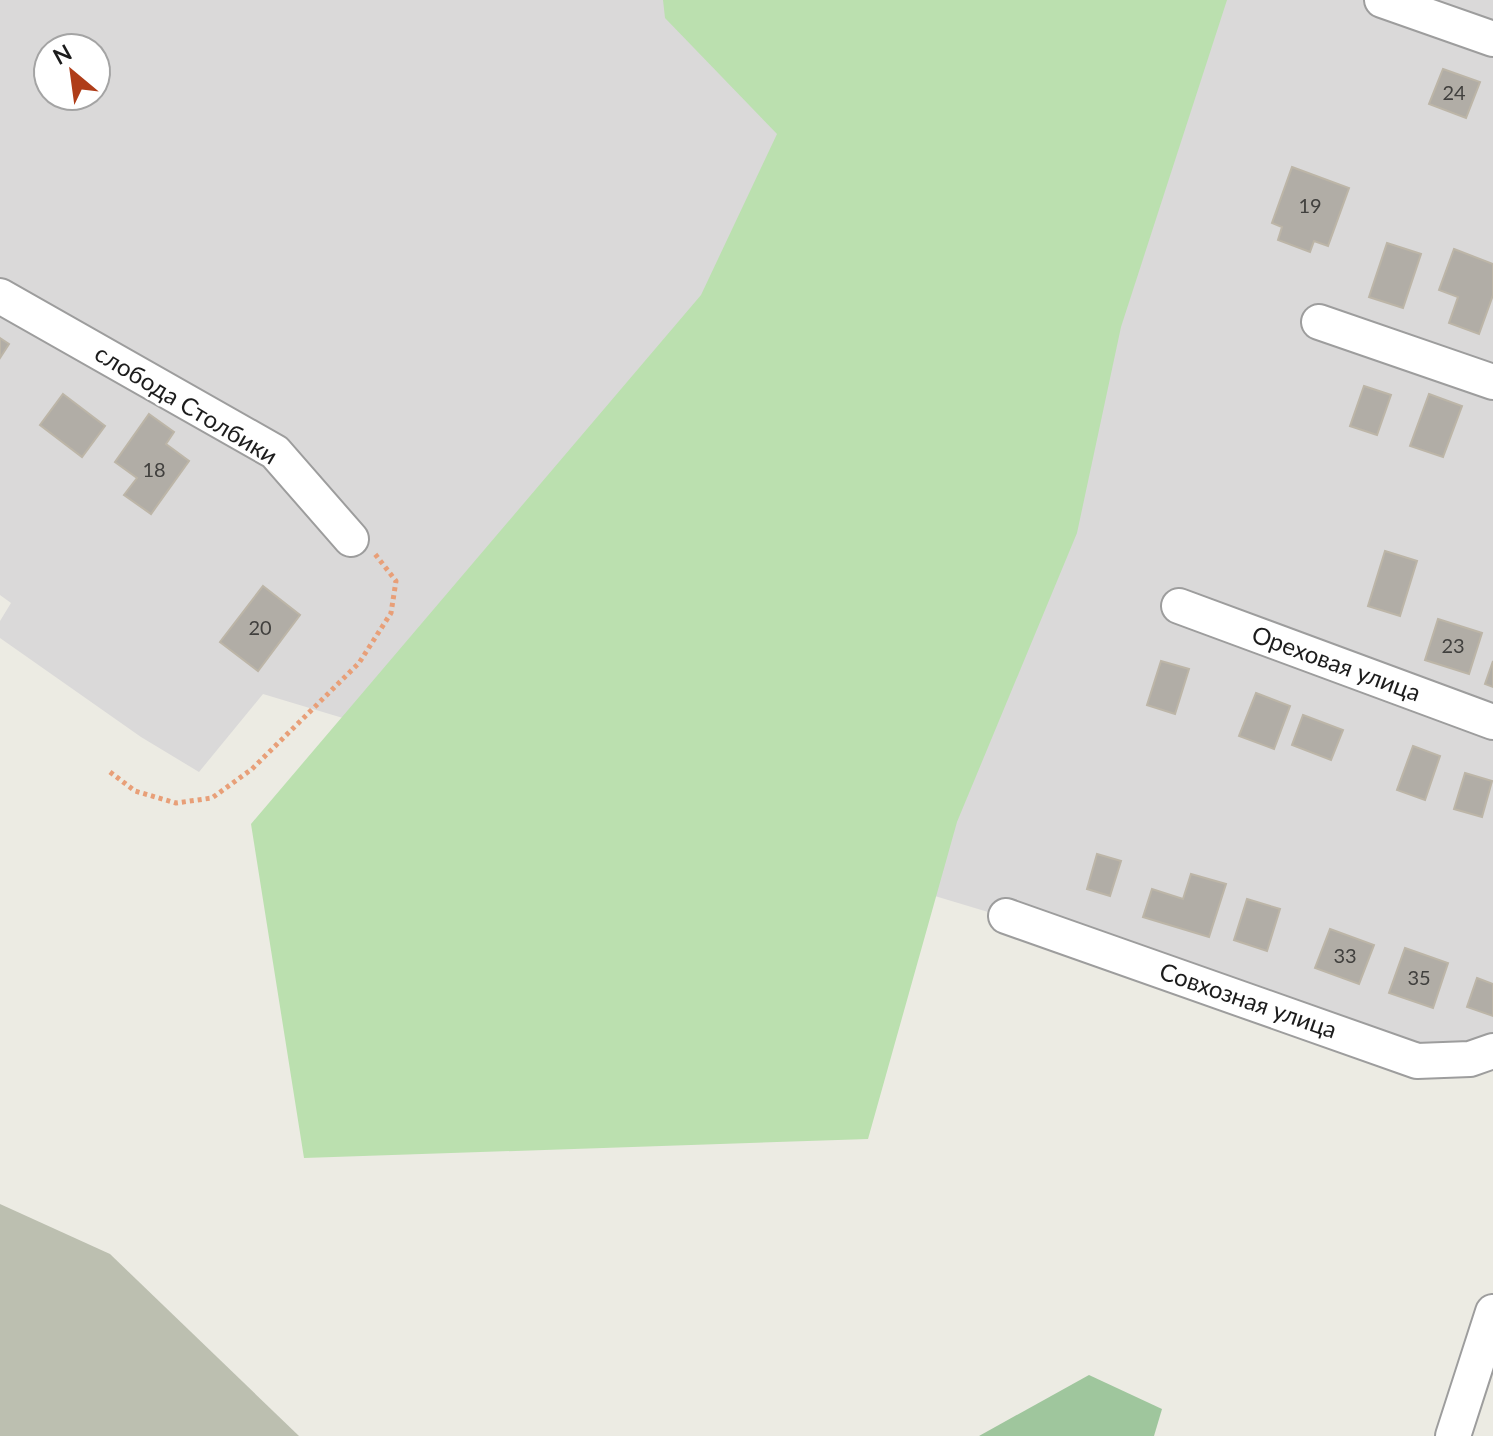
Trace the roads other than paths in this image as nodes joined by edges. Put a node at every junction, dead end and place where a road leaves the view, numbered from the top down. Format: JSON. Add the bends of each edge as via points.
{"nodes":[{"id":1,"x":1382,"y":0,"type":"edge"},
{"id":2,"x":1493,"y":39,"type":"edge"},
{"id":3,"x":0,"y":296,"type":"edge"},
{"id":4,"x":1319,"y":322,"type":"dead end"},
{"id":5,"x":1493,"y":382,"type":"edge"},
{"id":6,"x":351,"y":539,"type":"road end"},
{"id":7,"x":1179,"y":606,"type":"dead end"},
{"id":8,"x":1493,"y":722,"type":"edge"},
{"id":9,"x":1006,"y":916,"type":"dead end"},
{"id":10,"x":1493,"y":1051,"type":"edge"},
{"id":11,"x":1493,"y":1312,"type":"edge"},
{"id":12,"x":1453,"y":1436,"type":"edge"}],
"edges":[{"from":1,"to":2,"type":"street"},
{"from":3,"to":6,"type":"street","name":"слобода Столбики","via":[[275,452]]},
{"from":4,"to":5,"type":"street"},
{"from":7,"to":8,"type":"street","name":"Ореховая улица"},
{"from":9,"to":10,"type":"street","name":"Совхозная улица","via":[[1417,1061],[1470,1059]]},
{"from":11,"to":12,"type":"street"}]}
